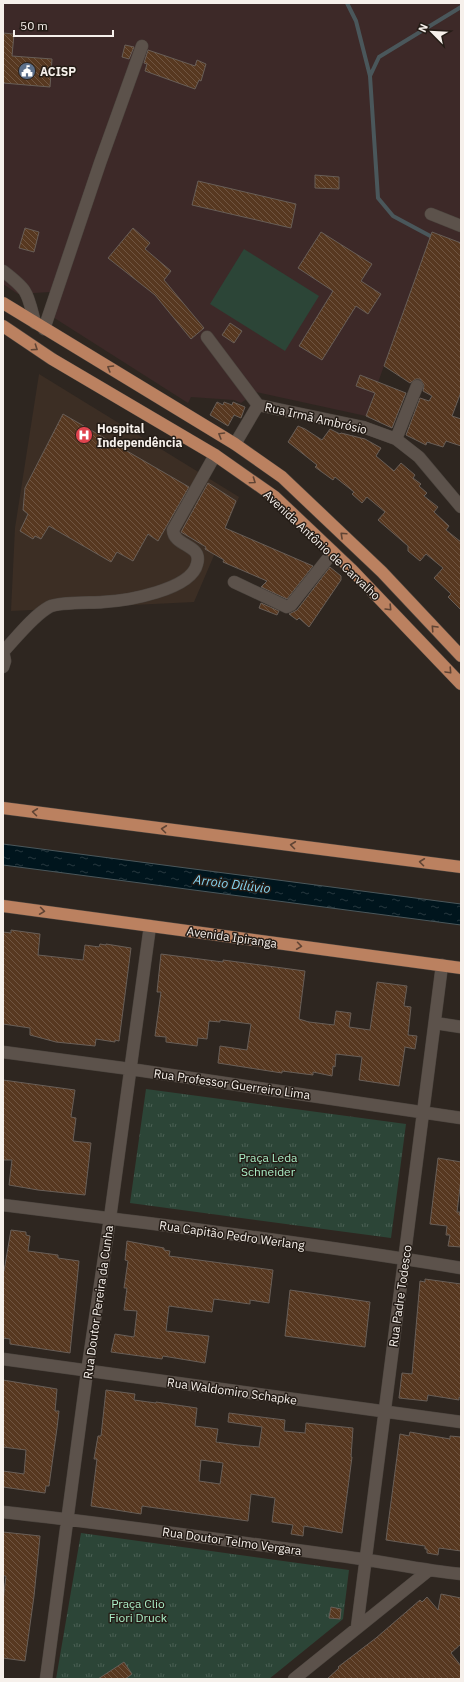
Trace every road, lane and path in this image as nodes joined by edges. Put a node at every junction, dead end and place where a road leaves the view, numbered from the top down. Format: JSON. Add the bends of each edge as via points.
{"nodes":[{"id":1,"x":142,"y":46,"type":"dead end"},
{"id":2,"x":431,"y":214,"type":"dead end"},
{"id":3,"x":461,"y":226,"type":"edge"},
{"id":4,"x":3,"y":271,"type":"edge"},
{"id":5,"x":3,"y":303,"type":"edge"},
{"id":6,"x":3,"y":326,"type":"edge"},
{"id":7,"x":40,"y":326,"type":"junction"},
{"id":8,"x":207,"y":337,"type":"dead end"},
{"id":9,"x":417,"y":386,"type":"dead end"},
{"id":10,"x":258,"y":404,"type":"junction"},
{"id":11,"x":396,"y":440,"type":"junction"},
{"id":12,"x":236,"y":444,"type":"junction"},
{"id":13,"x":215,"y":455,"type":"junction"},
{"id":14,"x":461,"y":507,"type":"edge"},
{"id":15,"x":333,"y":552,"type":"junction"},
{"id":16,"x":234,"y":582,"type":"dead end"},
{"id":17,"x":3,"y":651,"type":"edge"},
{"id":18,"x":461,"y":656,"type":"edge"},
{"id":19,"x":3,"y":668,"type":"edge"},
{"id":20,"x":461,"y":684,"type":"edge"},
{"id":21,"x":3,"y":808,"type":"edge"},
{"id":22,"x":461,"y":867,"type":"edge"},
{"id":23,"x":3,"y":906,"type":"edge"},
{"id":24,"x":150,"y":926,"type":"junction"},
{"id":25,"x":442,"y":965,"type":"junction"},
{"id":26,"x":461,"y":968,"type":"edge"},
{"id":27,"x":435,"y":1023,"type":"junction"},
{"id":28,"x":461,"y":1027,"type":"edge"},
{"id":29,"x":3,"y":1052,"type":"edge"},
{"id":30,"x":130,"y":1069,"type":"junction"},
{"id":31,"x":423,"y":1113,"type":"junction"},
{"id":32,"x":461,"y":1118,"type":"edge"},
{"id":33,"x":3,"y":1205,"type":"edge"},
{"id":34,"x":110,"y":1218,"type":"junction"},
{"id":35,"x":405,"y":1258,"type":"junction"},
{"id":36,"x":461,"y":1268,"type":"edge"},
{"id":37,"x":3,"y":1359,"type":"edge"},
{"id":38,"x":87,"y":1372,"type":"junction"},
{"id":39,"x":384,"y":1411,"type":"junction"},
{"id":40,"x":461,"y":1422,"type":"edge"},
{"id":41,"x":3,"y":1512,"type":"edge"},
{"id":42,"x":69,"y":1519,"type":"junction"},
{"id":43,"x":365,"y":1560,"type":"junction"},
{"id":44,"x":428,"y":1570,"type":"junction"},
{"id":45,"x":461,"y":1574,"type":"edge"},
{"id":46,"x":358,"y":1627,"type":"junction"},
{"id":47,"x":46,"y":1679,"type":"edge"},
{"id":48,"x":294,"y":1679,"type":"edge"}],
"edges":[{"from":1,"to":7,"type":"street"},
{"from":2,"to":3,"type":"street"},
{"from":4,"to":7,"type":"street","via":[[28,294]]},
{"from":5,"to":7,"type":"main road","name":"Avenida Antônio de Carvalho"},
{"from":6,"to":13,"type":"main road","name":"Avenida Antônio de Carvalho","one_way":true,"via":[[52,359]]},
{"from":12,"to":7,"type":"main road","name":"Avenida Antônio de Carvalho","one_way":true},
{"from":8,"to":10,"type":"street"},
{"from":9,"to":11,"type":"street"},
{"from":10,"to":11,"type":"street","name":"Rua Irmã Ambrósio","via":[[363,426]]},
{"from":10,"to":12,"type":"street","name":"Rua Irmã Ambrósio"},
{"from":11,"to":14,"type":"street","name":"Rua Irmã Ambrósio","via":[[420,457]]},
{"from":18,"to":12,"type":"main road","name":"Avenida Antônio de Carvalho","one_way":true,"via":[[382,572],[282,477]]},
{"from":13,"to":15,"type":"main road","name":"Avenida Antônio de Carvalho","one_way":true,"via":[[275,497]]},
{"from":13,"to":17,"type":"street","via":[[173,530],[176,538],[196,550],[198,557],[198,565],[186,580],[153,594],[106,602],[49,606]]},
{"from":15,"to":16,"type":"street","via":[[287,608]]},
{"from":15,"to":20,"type":"main road","name":"Avenida Antônio de Carvalho","one_way":true},
{"from":17,"to":19,"type":"street"},
{"from":22,"to":21,"type":"main road","one_way":true},
{"from":23,"to":24,"type":"main road","name":"Avenida Ipiranga","one_way":true},
{"from":24,"to":25,"type":"main road","name":"Avenida Ipiranga","one_way":true},
{"from":24,"to":30,"type":"street","name":"Rua Doutor Pereira da Cunha"},
{"from":25,"to":26,"type":"main road","name":"Avenida Ipiranga"},
{"from":25,"to":27,"type":"street","name":"Rua Padre Todesco"},
{"from":27,"to":28,"type":"street"},
{"from":27,"to":31,"type":"street","name":"Rua Padre Todesco"},
{"from":29,"to":30,"type":"street","name":"Rua Professor Guerreiro Lima"},
{"from":30,"to":31,"type":"street","name":"Rua Professor Guerreiro Lima"},
{"from":30,"to":34,"type":"street","name":"Rua Doutor Pereira da Cunha"},
{"from":31,"to":32,"type":"street","name":"Rua Professor Guerreiro Lima"},
{"from":31,"to":35,"type":"street","name":"Rua Padre Todesco"},
{"from":33,"to":34,"type":"street","name":"Rua Capitão Pedro Werlang"},
{"from":34,"to":35,"type":"street","name":"Rua Capitão Pedro Werlang"},
{"from":34,"to":38,"type":"street","name":"Rua Doutor Pereira da Cunha"},
{"from":35,"to":36,"type":"street","name":"Rua Capitão Pedro Werlang"},
{"from":35,"to":39,"type":"street","name":"Rua Padre Todesco"},
{"from":37,"to":38,"type":"street","name":"Rua Waldomiro Schapke"},
{"from":38,"to":39,"type":"street","name":"Rua Waldomiro Schapke"},
{"from":38,"to":42,"type":"street","name":"Rua Doutor Pereira da Cunha"},
{"from":39,"to":40,"type":"street","name":"Rua Waldomiro Schapke"},
{"from":39,"to":43,"type":"street","name":"Rua Padre Todesco"},
{"from":41,"to":42,"type":"street","name":"Rua Doutor Telmo Vergara"},
{"from":42,"to":43,"type":"street","name":"Rua Doutor Telmo Vergara"},
{"from":42,"to":47,"type":"street","name":"Rua Doutor Pereira da Cunha"},
{"from":43,"to":44,"type":"street","name":"Rua Doutor Telmo Vergara"},
{"from":43,"to":46,"type":"street","name":"Rua Padre Todesco"},
{"from":44,"to":45,"type":"street","name":"Rua Doutor Telmo Vergara"},
{"from":44,"to":46,"type":"street"},
{"from":46,"to":48,"type":"street"}]}
